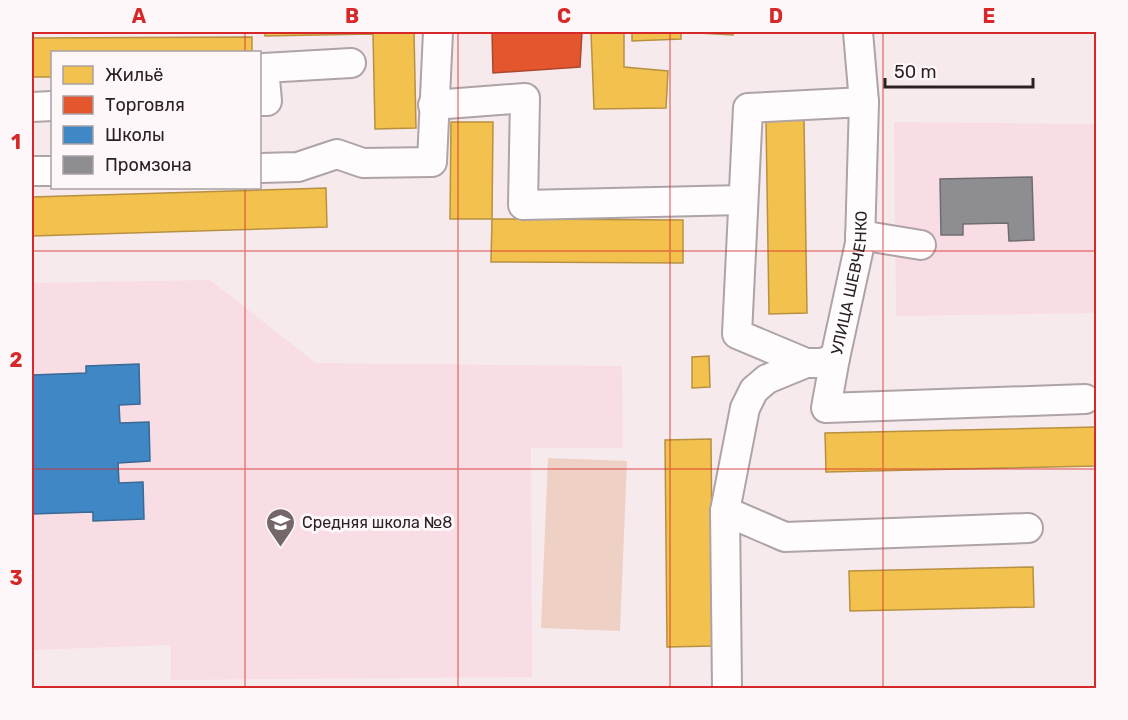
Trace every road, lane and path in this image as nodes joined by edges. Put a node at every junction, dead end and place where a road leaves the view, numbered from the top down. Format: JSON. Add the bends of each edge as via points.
{"nodes":[{"id":1,"x":438,"y":32,"type":"edge"},
{"id":2,"x":858,"y":32,"type":"edge"},
{"id":3,"x":351,"y":63,"type":"dead end"},
{"id":4,"x":261,"y":101,"type":"edge"},
{"id":5,"x":864,"y":102,"type":"junction"},
{"id":6,"x":434,"y":105,"type":"junction"},
{"id":7,"x":32,"y":106,"type":"edge"},
{"id":8,"x":51,"y":106,"type":"edge"},
{"id":9,"x":261,"y":168,"type":"edge"},
{"id":10,"x":32,"y":171,"type":"edge"},
{"id":11,"x":51,"y":171,"type":"edge"},
{"id":12,"x":743,"y":200,"type":"junction"},
{"id":13,"x":860,"y":235,"type":"junction"},
{"id":14,"x":921,"y":245,"type":"dead end"},
{"id":15,"x":835,"y":358,"type":"junction"},
{"id":16,"x":806,"y":363,"type":"junction"},
{"id":17,"x":1085,"y":399,"type":"dead end"},
{"id":18,"x":725,"y":511,"type":"junction"},
{"id":19,"x":1028,"y":528,"type":"dead end"},
{"id":20,"x":727,"y":688,"type":"edge"}],
"edges":[{"from":1,"to":6,"type":"street"},
{"from":2,"to":5,"type":"street","name":"УЛИЦА ШЕВЧЕНКО"},
{"from":3,"to":4,"type":"street","via":[[264,68],[267,101]]},
{"from":5,"to":12,"type":"street","via":[[748,108]]},
{"from":5,"to":13,"type":"street","name":"УЛИЦА ШЕВЧЕНКО"},
{"from":6,"to":9,"type":"street","via":[[432,162],[363,163],[337,154],[298,167]]},
{"from":6,"to":12,"type":"street","via":[[525,98],[523,205]]},
{"from":7,"to":8,"type":"street"},
{"from":10,"to":11,"type":"street"},
{"from":12,"to":16,"type":"street","via":[[737,334]]},
{"from":13,"to":14,"type":"street"},
{"from":13,"to":15,"type":"street","name":"УЛИЦА ШЕВЧЕНКО"},
{"from":15,"to":16,"type":"street","name":"УЛИЦА ШЕВЧЕНКО"},
{"from":15,"to":17,"type":"street","via":[[826,408]]},
{"from":16,"to":18,"type":"street","name":"УЛИЦА ШЕВЧЕНКО","via":[[767,379],[754,390],[745,408]]},
{"from":18,"to":19,"type":"street","via":[[785,537]]},
{"from":18,"to":20,"type":"street","name":"УЛИЦА ШЕВЧЕНКО"}]}
